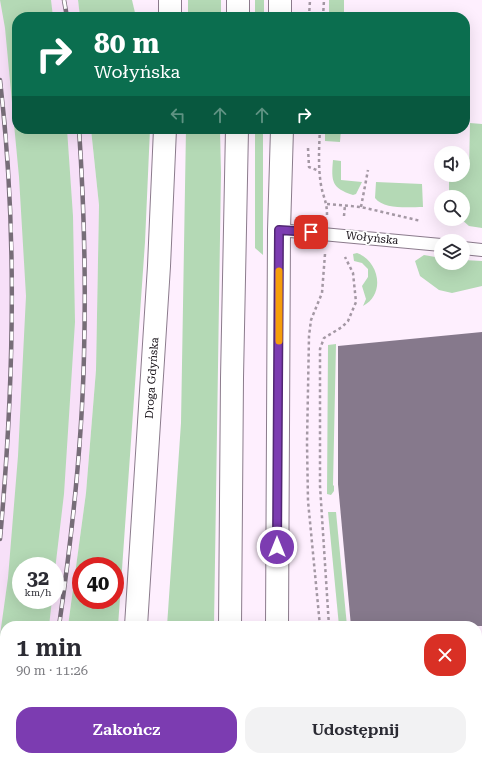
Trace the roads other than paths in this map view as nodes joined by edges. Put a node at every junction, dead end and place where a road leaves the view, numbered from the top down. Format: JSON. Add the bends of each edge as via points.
{"nodes":[{"id":1,"x":170,"y":0,"type":"edge"},
{"id":2,"x":238,"y":0,"type":"edge"},
{"id":3,"x":280,"y":0,"type":"edge"},
{"id":4,"x":170,"y":12,"type":"edge"},
{"id":5,"x":238,"y":12,"type":"edge"},
{"id":6,"x":280,"y":12,"type":"edge"},
{"id":7,"x":165,"y":134,"type":"edge"},
{"id":8,"x":237,"y":134,"type":"edge"},
{"id":9,"x":282,"y":134,"type":"edge"},
{"id":10,"x":279,"y":230,"type":"junction"},
{"id":11,"x":434,"y":244,"type":"edge"},
{"id":12,"x":470,"y":249,"type":"edge"},
{"id":13,"x":482,"y":250,"type":"edge"},
{"id":14,"x":136,"y":621,"type":"edge"},
{"id":15,"x":230,"y":621,"type":"edge"},
{"id":16,"x":276,"y":621,"type":"edge"}],
"edges":[{"from":1,"to":4,"type":"main road"},
{"from":2,"to":5,"type":"main road"},
{"from":3,"to":6,"type":"main road"},
{"from":7,"to":14,"type":"main road","name":"Droga Gdyńska"},
{"from":8,"to":15,"type":"main road"},
{"from":9,"to":10,"type":"main road"},
{"from":10,"to":11,"type":"lane","name":"Wołyńska"},
{"from":10,"to":16,"type":"main road"},
{"from":12,"to":13,"type":"lane"}]}
